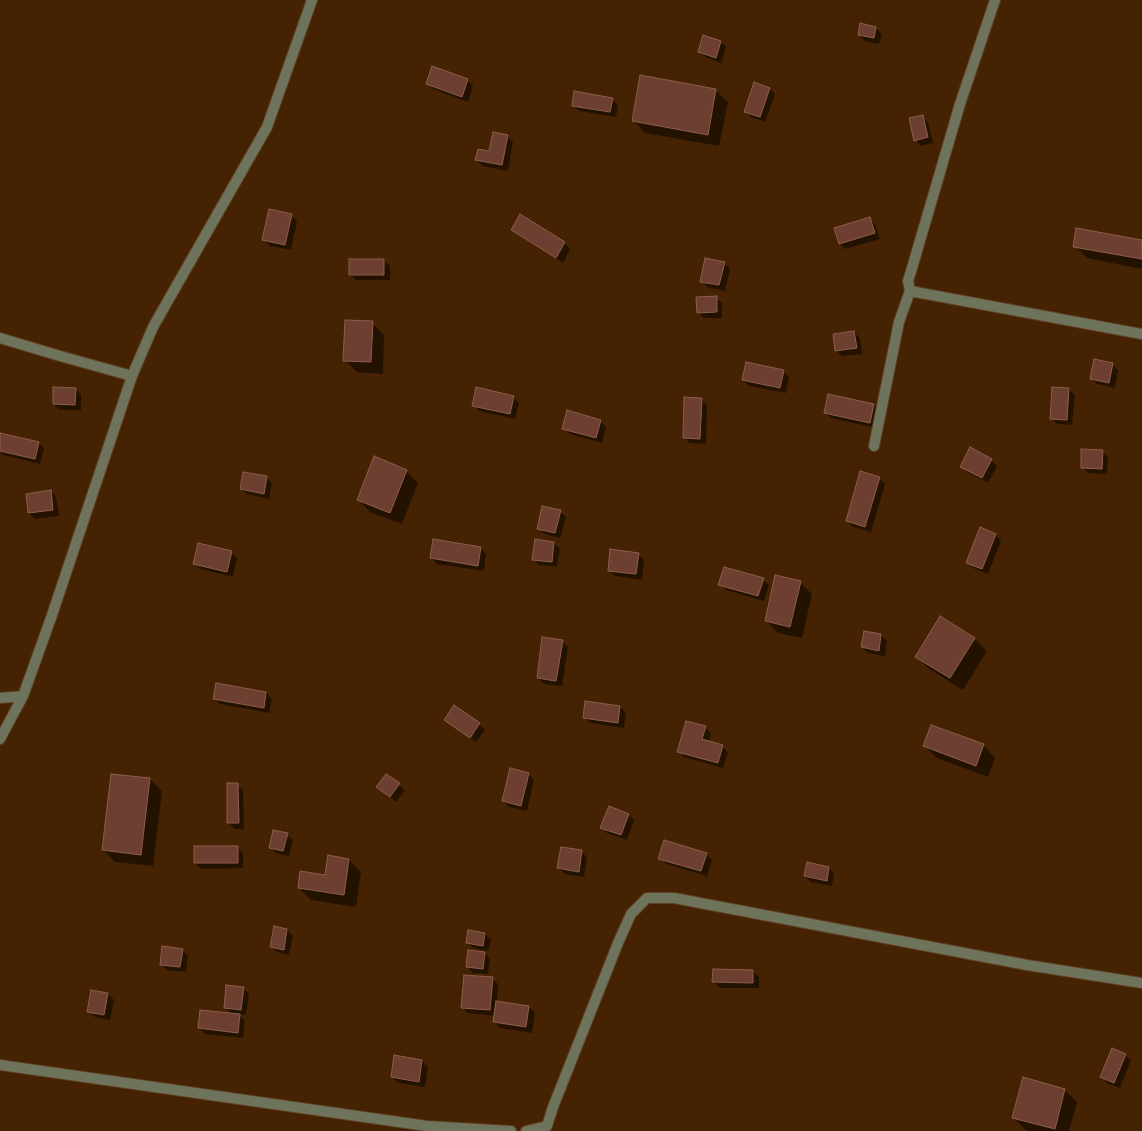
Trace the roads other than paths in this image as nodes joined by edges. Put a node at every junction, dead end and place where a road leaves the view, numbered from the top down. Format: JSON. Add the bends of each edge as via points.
{"nodes":[{"id":1,"x":312,"y":0,"type":"edge"},
{"id":2,"x":995,"y":0,"type":"edge"},
{"id":3,"x":910,"y":291,"type":"junction"},
{"id":4,"x":1142,"y":334,"type":"edge"},
{"id":5,"x":0,"y":338,"type":"edge"},
{"id":6,"x":132,"y":376,"type":"junction"},
{"id":7,"x":874,"y":446,"type":"dead end"},
{"id":8,"x":23,"y":696,"type":"junction"},
{"id":9,"x":0,"y":698,"type":"edge"},
{"id":10,"x":0,"y":739,"type":"edge"},
{"id":11,"x":1142,"y":983,"type":"edge"},
{"id":12,"x":0,"y":1065,"type":"edge"},
{"id":13,"x":426,"y":1128,"type":"edge"},
{"id":14,"x":511,"y":1131,"type":"edge"},
{"id":15,"x":526,"y":1131,"type":"edge"}],
"edges":[{"from":1,"to":6,"type":"street","via":[[267,127],[153,327]]},
{"from":2,"to":3,"type":"street","via":[[960,104],[908,281]]},
{"from":3,"to":4,"type":"street"},
{"from":3,"to":7,"type":"street","via":[[899,322]]},
{"from":5,"to":6,"type":"street"},
{"from":6,"to":8,"type":"street"},
{"from":8,"to":9,"type":"street"},
{"from":8,"to":10,"type":"street"},
{"from":11,"to":15,"type":"street","via":[[1027,965],[674,898],[647,898],[631,914],[618,942],[547,1126]]},
{"from":12,"to":13,"type":"street"},
{"from":13,"to":14,"type":"street"}]}
